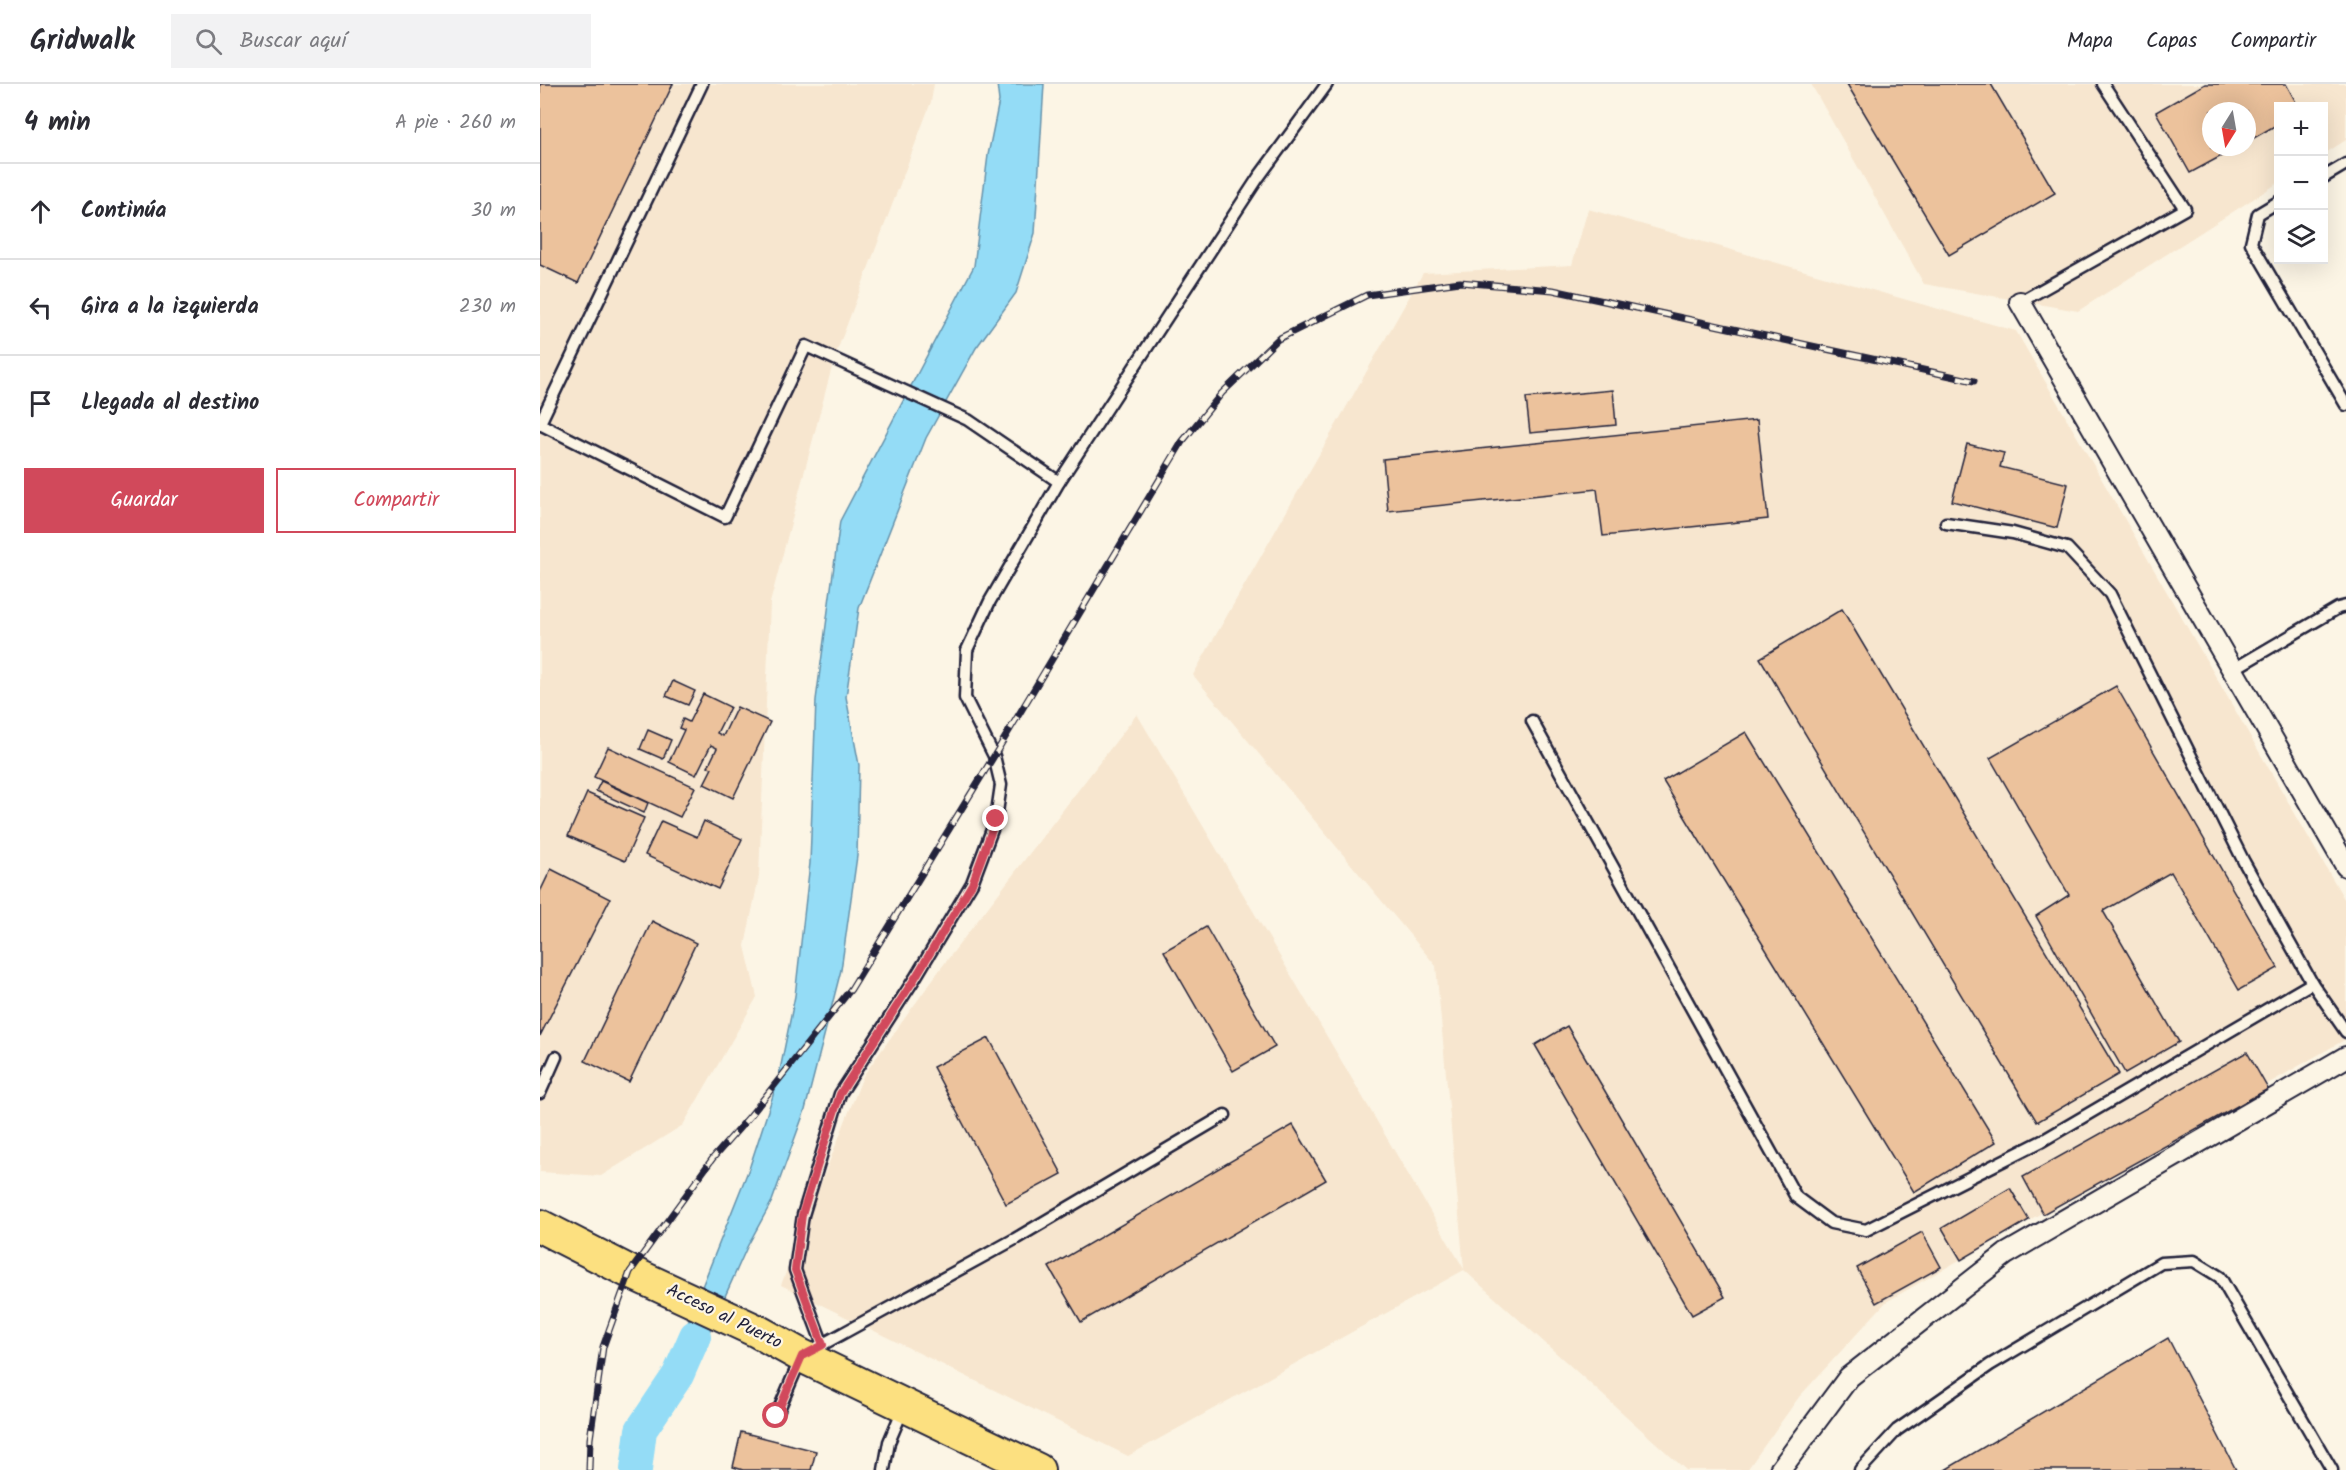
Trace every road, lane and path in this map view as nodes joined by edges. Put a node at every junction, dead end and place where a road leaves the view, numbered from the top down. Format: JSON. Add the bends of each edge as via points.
{"nodes":[{"id":1,"x":702,"y":84,"type":"edge"},
{"id":2,"x":1327,"y":84,"type":"edge"},
{"id":3,"x":2103,"y":84,"type":"edge"},
{"id":4,"x":2346,"y":164,"type":"edge"},
{"id":5,"x":2328,"y":175,"type":"edge"},
{"id":6,"x":2274,"y":204,"type":"edge"},
{"id":7,"x":2020,"y":302,"type":"joint"},
{"id":8,"x":2346,"y":405,"type":"edge"},
{"id":9,"x":540,"y":424,"type":"edge"},
{"id":10,"x":1059,"y":482,"type":"junction"},
{"id":11,"x":1946,"y":523,"type":"dead end"},
{"id":12,"x":2346,"y":606,"type":"edge"},
{"id":13,"x":2232,"y":670,"type":"junction"},
{"id":14,"x":1532,"y":721,"type":"dead end"},
{"id":15,"x":2338,"y":839,"type":"edge"},
{"id":16,"x":2346,"y":866,"type":"edge"},
{"id":17,"x":2312,"y":983,"type":"junction"},
{"id":18,"x":2346,"y":1032,"type":"edge"},
{"id":19,"x":2346,"y":1056,"type":"edge"},
{"id":20,"x":556,"y":1058,"type":"dead end"},
{"id":21,"x":540,"y":1094,"type":"edge"},
{"id":22,"x":1225,"y":1115,"type":"dead end"},
{"id":23,"x":540,"y":1226,"type":"edge"},
{"id":24,"x":812,"y":1351,"type":"junction"},
{"id":25,"x":904,"y":1406,"type":"junction"},
{"id":26,"x":776,"y":1416,"type":"dead end"},
{"id":27,"x":884,"y":1470,"type":"edge"},
{"id":28,"x":1038,"y":1470,"type":"edge"},
{"id":29,"x":1780,"y":1470,"type":"edge"},
{"id":30,"x":1860,"y":1470,"type":"edge"},
{"id":31,"x":2332,"y":1470,"type":"edge"}],
"edges":[{"from":1,"to":9,"type":"lane"},
{"from":2,"to":10,"type":"lane","via":[[1258,178]]},
{"from":3,"to":7,"type":"lane","via":[[2185,209]]},
{"from":4,"to":5,"type":"lane"},
{"from":6,"to":8,"type":"lane","via":[[2258,214],[2251,243]]},
{"from":7,"to":13,"type":"street"},
{"from":9,"to":10,"type":"lane","via":[[725,517],[806,346],[968,420]]},
{"from":10,"to":24,"type":"lane","via":[[967,650],[965,698],[994,756],[1001,785],[996,819],[972,884],[840,1094],[802,1215],[795,1270]]},
{"from":11,"to":17,"type":"lane","via":[[2013,533],[2067,548],[2110,594],[2244,862]]},
{"from":12,"to":13,"type":"lane"},
{"from":13,"to":15,"type":"street"},
{"from":14,"to":17,"type":"lane","via":[[1796,1197],[1831,1223],[1866,1230],[2042,1141]]},
{"from":15,"to":16,"type":"street"},
{"from":17,"to":18,"type":"lane"},
{"from":19,"to":29,"type":"street","via":[[2006,1254],[1849,1377]]},
{"from":20,"to":21,"type":"lane"},
{"from":22,"to":24,"type":"lane","via":[[1015,1239]]},
{"from":23,"to":24,"type":"main road","name":"Acceso al Puerto","via":[[757,1331]]},
{"from":24,"to":25,"type":"main road","name":"Acceso al Puerto"},
{"from":24,"to":26,"type":"lane"},
{"from":25,"to":27,"type":"lane","via":[[889,1442]]},
{"from":25,"to":28,"type":"main road","name":"Acceso al Puerto"},
{"from":30,"to":31,"type":"lane","via":[[1897,1430],[2000,1358],[2161,1263],[2194,1261],[2220,1277]]}]}
